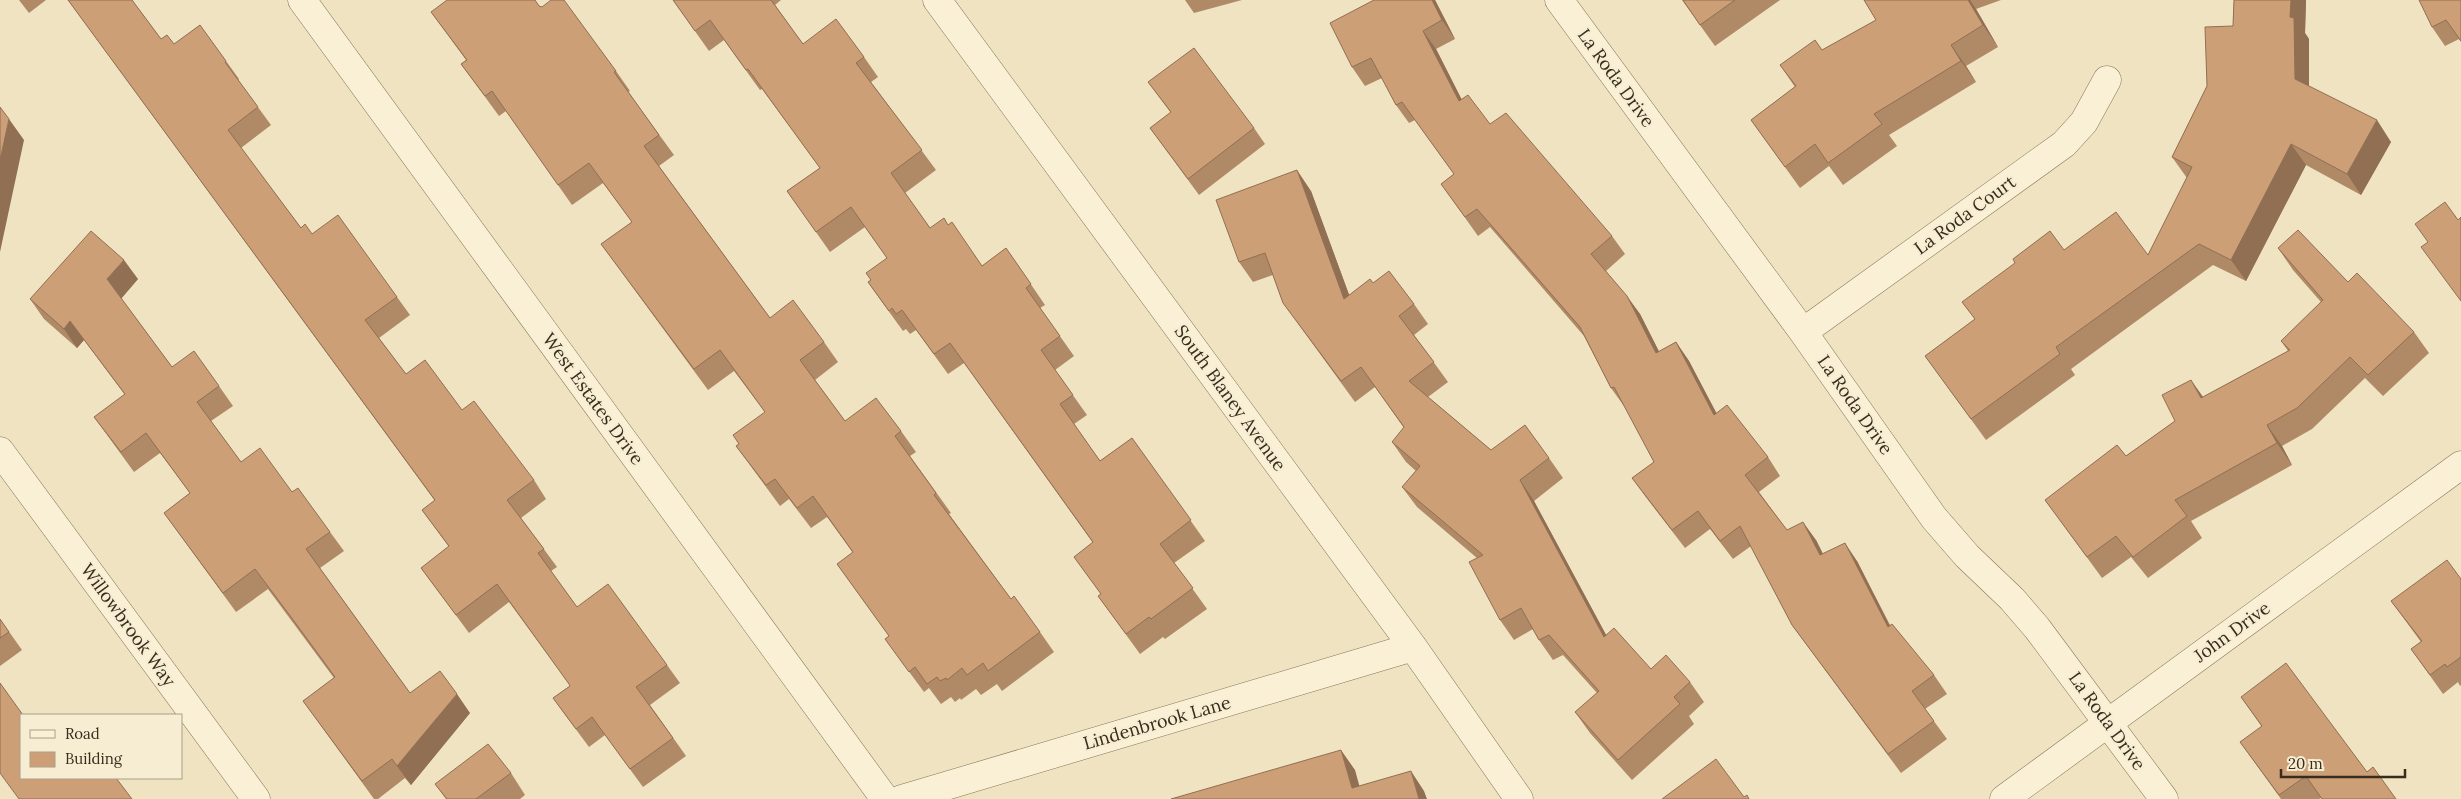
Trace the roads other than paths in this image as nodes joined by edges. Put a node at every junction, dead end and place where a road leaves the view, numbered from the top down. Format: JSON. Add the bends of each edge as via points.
{"nodes":[{"id":1,"x":302,"y":0,"type":"edge"},
{"id":2,"x":937,"y":0,"type":"edge"},
{"id":3,"x":1559,"y":0,"type":"edge"},
{"id":4,"x":2107,"y":80,"type":"dead end"},
{"id":5,"x":1803,"y":332,"type":"junction"},
{"id":6,"x":0,"y":451,"type":"edge"},
{"id":7,"x":2461,"y":465,"type":"edge"},
{"id":8,"x":1413,"y":647,"type":"junction"},
{"id":9,"x":2108,"y":722,"type":"junction"},
{"id":10,"x":256,"y":799,"type":"edge"},
{"id":11,"x":885,"y":799,"type":"edge"},
{"id":12,"x":902,"y":799,"type":"edge"},
{"id":13,"x":1519,"y":799,"type":"edge"},
{"id":14,"x":2004,"y":799,"type":"edge"},
{"id":15,"x":2164,"y":799,"type":"edge"}],
"edges":[{"from":1,"to":11,"type":"street","name":"West Estates Drive"},
{"from":2,"to":8,"type":"street","name":"South Blaney Avenue"},
{"from":3,"to":5,"type":"street","name":"La Roda Drive"},
{"from":4,"to":5,"type":"street","name":"La Roda Court","via":[[2084,122],[2064,144]]},
{"from":5,"to":9,"type":"street","name":"La Roda Drive","via":[[1934,518],[2037,628]]},
{"from":6,"to":10,"type":"street","name":"Willowbrook Way"},
{"from":7,"to":9,"type":"street","name":"John Drive"},
{"from":8,"to":12,"type":"street","name":"Lindenbrook Lane"},
{"from":8,"to":13,"type":"street","name":"South Blaney Avenue"},
{"from":9,"to":14,"type":"street","name":"John Drive"},
{"from":9,"to":15,"type":"street","name":"La Roda Drive"}]}
